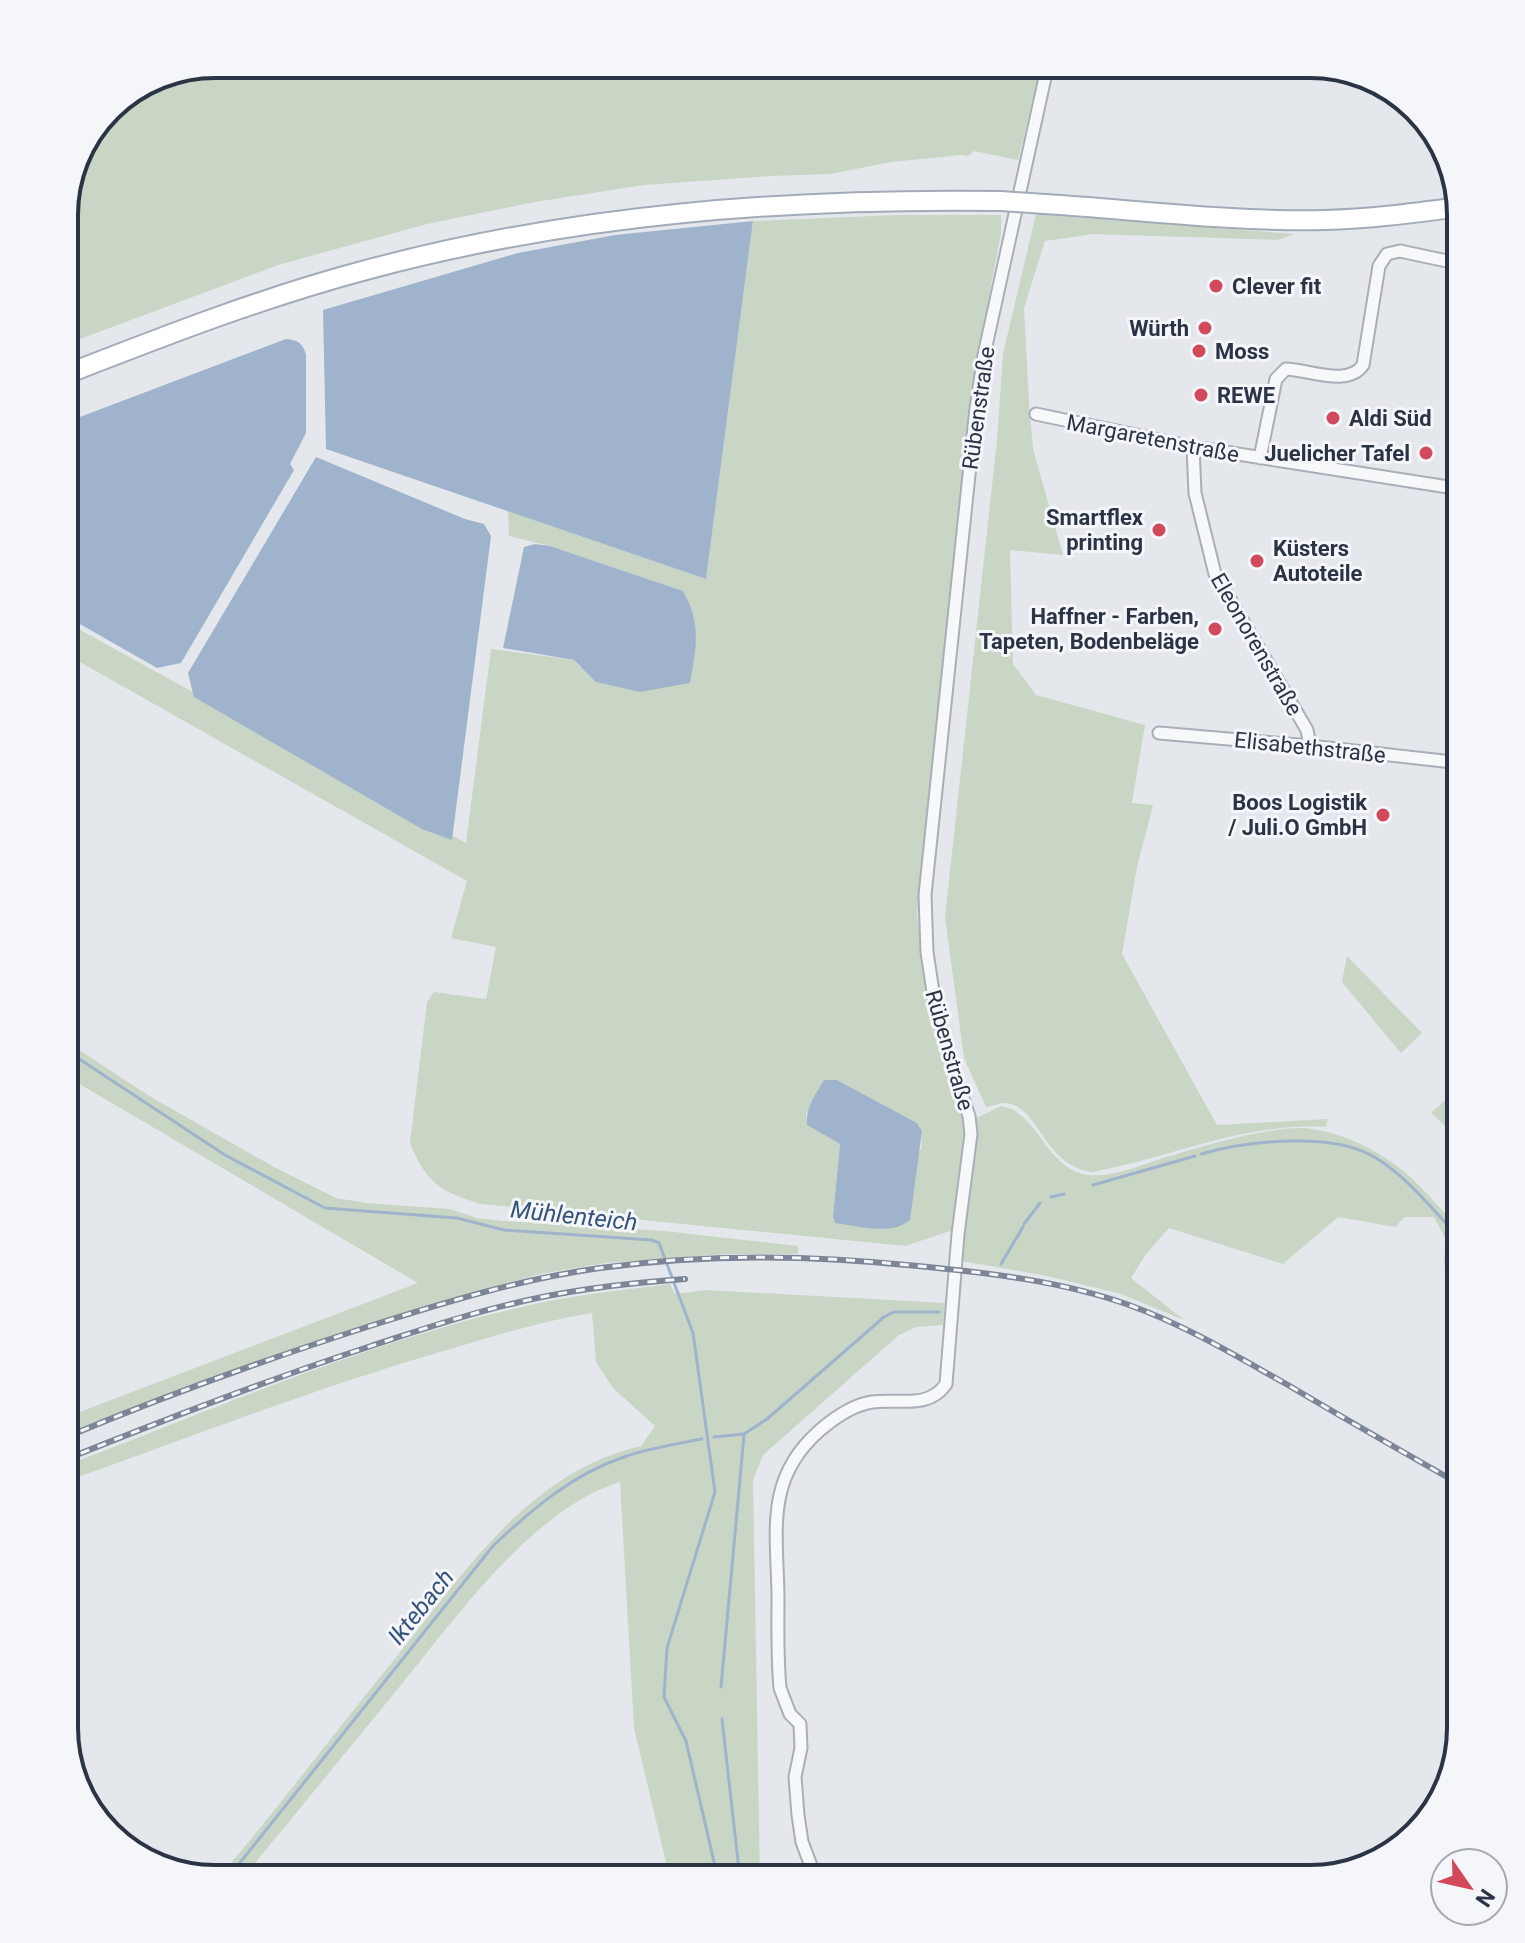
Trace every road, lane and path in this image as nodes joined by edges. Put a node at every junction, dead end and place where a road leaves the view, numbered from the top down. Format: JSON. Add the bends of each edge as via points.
{"nodes":[{"id":1,"x":1045,"y":78,"type":"edge"},
{"id":2,"x":1447,"y":209,"type":"edge"},
{"id":3,"x":1447,"y":261,"type":"edge"},
{"id":4,"x":78,"y":370,"type":"edge"},
{"id":5,"x":1036,"y":414,"type":"dead end"},
{"id":6,"x":1193,"y":447,"type":"junction"},
{"id":7,"x":1260,"y":458,"type":"junction"},
{"id":8,"x":1447,"y":487,"type":"edge"},
{"id":9,"x":1159,"y":733,"type":"dead end"},
{"id":10,"x":1310,"y":746,"type":"junction"},
{"id":11,"x":1447,"y":761,"type":"edge"},
{"id":12,"x":811,"y":1865,"type":"edge"}],
"edges":[{"from":1,"to":12,"type":"street","name":"Rübenstraße","via":[[976,408],[925,895],[935,1005],[971,1134],[946,1384],[925,1400],[871,1402],[835,1417],[788,1467],[776,1510],[779,1679],[790,1714],[800,1724],[795,1777],[802,1842]]},
{"from":2,"to":4,"type":"main road","bridge":true,"via":[[1260,220],[1001,201],[900,200],[771,205],[583,226],[367,270],[254,304]]},
{"from":3,"to":7,"type":"street","via":[[1400,251],[1387,254],[1379,266],[1363,365],[1346,377],[1286,369],[1276,379]]},
{"from":5,"to":6,"type":"street","name":"Margaretenstraße"},
{"from":6,"to":7,"type":"street","name":"Margaretenstraße"},
{"from":6,"to":10,"type":"street","name":"Eleonorenstraße","via":[[1195,493],[1215,574],[1307,730]]},
{"from":7,"to":8,"type":"street","name":"Margaretenstraße"},
{"from":9,"to":10,"type":"street","name":"Elisabethstraße"},
{"from":10,"to":11,"type":"street","name":"Elisabethstraße"}]}
